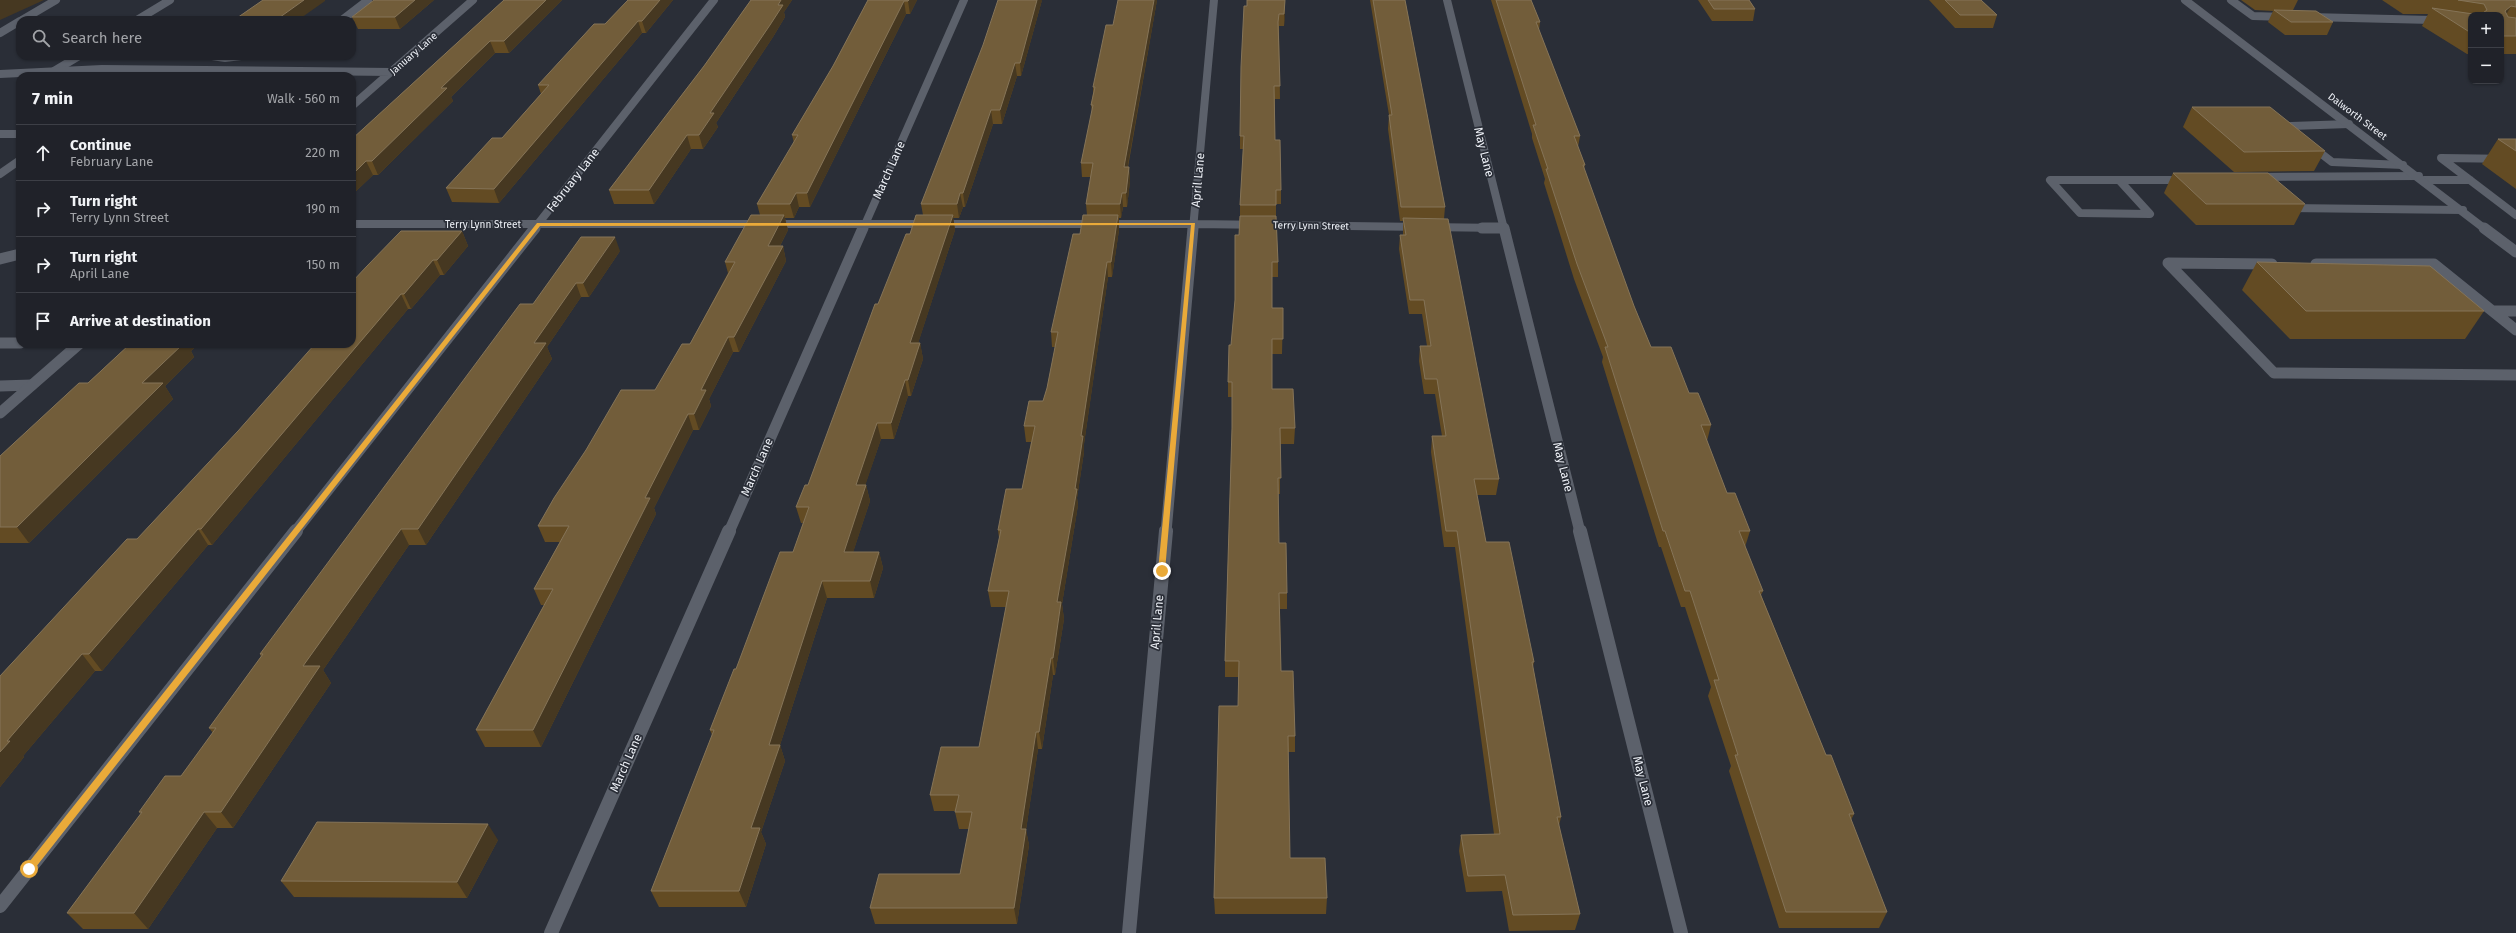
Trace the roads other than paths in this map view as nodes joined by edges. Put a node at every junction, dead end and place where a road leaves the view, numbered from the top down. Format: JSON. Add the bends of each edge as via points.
{"nodes":[{"id":1,"x":56,"y":0,"type":"edge"},
{"id":2,"x":170,"y":0,"type":"edge"},
{"id":3,"x":368,"y":0,"type":"edge"},
{"id":4,"x":473,"y":0,"type":"edge"},
{"id":5,"x":714,"y":0,"type":"edge"},
{"id":6,"x":964,"y":0,"type":"edge"},
{"id":7,"x":1214,"y":0,"type":"edge"},
{"id":8,"x":1447,"y":0,"type":"edge"},
{"id":9,"x":2186,"y":0,"type":"edge"},
{"id":10,"x":2230,"y":0,"type":"edge"},
{"id":11,"x":29,"y":16,"type":"edge"},
{"id":12,"x":144,"y":16,"type":"edge"},
{"id":13,"x":347,"y":16,"type":"edge"},
{"id":14,"x":16,"y":24,"type":"edge"},
{"id":15,"x":2468,"y":26,"type":"edge"},
{"id":16,"x":0,"y":33,"type":"edge"},
{"id":17,"x":72,"y":60,"type":"edge"},
{"id":18,"x":54,"y":71,"type":"junction"},
{"id":19,"x":36,"y":72,"type":"edge"},
{"id":20,"x":391,"y":72,"type":"junction"},
{"id":21,"x":16,"y":73,"type":"edge"},
{"id":22,"x":0,"y":74,"type":"edge"},
{"id":23,"x":356,"y":103,"type":"edge"},
{"id":24,"x":2349,"y":124,"type":"junction"},
{"id":25,"x":0,"y":134,"type":"edge"},
{"id":26,"x":16,"y":134,"type":"edge"},
{"id":27,"x":2516,"y":159,"type":"edge"},
{"id":28,"x":16,"y":163,"type":"edge"},
{"id":29,"x":2403,"y":165,"type":"junction"},
{"id":30,"x":0,"y":174,"type":"edge"},
{"id":31,"x":2246,"y":178,"type":"edge"},
{"id":32,"x":2422,"y":178,"type":"junction"},
{"id":33,"x":2118,"y":180,"type":"junction"},
{"id":34,"x":2196,"y":180,"type":"edge"},
{"id":35,"x":2470,"y":180,"type":"junction"},
{"id":36,"x":2283,"y":208,"type":"edge"},
{"id":37,"x":2463,"y":210,"type":"junction"},
{"id":38,"x":2516,"y":215,"type":"edge"},
{"id":39,"x":356,"y":224,"type":"edge"},
{"id":40,"x":539,"y":224,"type":"junction"},
{"id":41,"x":865,"y":224,"type":"junction"},
{"id":42,"x":1194,"y":224,"type":"junction"},
{"id":43,"x":1503,"y":228,"type":"junction"},
{"id":44,"x":2513,"y":248,"type":"edge"},
{"id":45,"x":16,"y":255,"type":"edge"},
{"id":46,"x":0,"y":259,"type":"edge"},
{"id":47,"x":2285,"y":264,"type":"edge"},
{"id":48,"x":2309,"y":264,"type":"edge"},
{"id":49,"x":2494,"y":311,"type":"junction"},
{"id":50,"x":2516,"y":311,"type":"edge"},
{"id":51,"x":2516,"y":330,"type":"edge"},
{"id":52,"x":0,"y":343,"type":"edge"},
{"id":53,"x":16,"y":343,"type":"edge"},
{"id":54,"x":74,"y":348,"type":"edge"},
{"id":55,"x":2516,"y":375,"type":"edge"},
{"id":56,"x":32,"y":385,"type":"junction"},
{"id":57,"x":0,"y":386,"type":"edge"},
{"id":58,"x":0,"y":413,"type":"edge"},
{"id":59,"x":0,"y":906,"type":"edge"},
{"id":60,"x":550,"y":933,"type":"edge"},
{"id":61,"x":1129,"y":933,"type":"edge"},
{"id":62,"x":1681,"y":933,"type":"edge"}],
"edges":[{"from":1,"to":11,"type":"street"},
{"from":2,"to":12,"type":"street"},
{"from":3,"to":13,"type":"street"},
{"from":4,"to":20,"type":"street","name":"January Lane"},
{"from":5,"to":40,"type":"street","name":"February Lane"},
{"from":6,"to":41,"type":"street","name":"March Lane"},
{"from":7,"to":42,"type":"street","name":"April Lane"},
{"from":8,"to":43,"type":"street","name":"May Lane"},
{"from":9,"to":24,"type":"street","name":"Dalworth Street"},
{"from":10,"to":15,"type":"street","via":[[2253,16],[2432,20]]},
{"from":14,"to":16,"type":"street"},
{"from":17,"to":18,"type":"street"},
{"from":18,"to":19,"type":"street"},
{"from":18,"to":20,"type":"street","via":[[102,69]]},
{"from":20,"to":23,"type":"street","name":"January Lane"},
{"from":21,"to":22,"type":"street"},
{"from":24,"to":29,"type":"street","name":"Dalworth Street"},
{"from":24,"to":29,"type":"street","via":[[2291,126],[2292,131],[2332,162]]},
{"from":25,"to":26,"type":"street"},
{"from":27,"to":35,"type":"street","via":[[2441,158]]},
{"from":28,"to":30,"type":"street"},
{"from":29,"to":32,"type":"street","name":"Dalworth Street"},
{"from":31,"to":32,"type":"street"},
{"from":32,"to":35,"type":"street"},
{"from":32,"to":37,"type":"street","name":"Dalworth Street"},
{"from":33,"to":33,"type":"street","via":[[2111,180],[2050,180],[2080,213],[2150,214]]},
{"from":33,"to":34,"type":"street"},
{"from":35,"to":38,"type":"street"},
{"from":36,"to":37,"type":"street"},
{"from":37,"to":44,"type":"street","name":"Dalworth Street"},
{"from":39,"to":40,"type":"street","name":"Terry Lynn Street"},
{"from":40,"to":41,"type":"street","name":"Terry Lynn Street"},
{"from":40,"to":59,"type":"street","name":"February Lane"},
{"from":41,"to":42,"type":"street","name":"Terry Lynn Street"},
{"from":41,"to":60,"type":"street","name":"March Lane"},
{"from":42,"to":43,"type":"street","name":"Terry Lynn Street"},
{"from":42,"to":61,"type":"street","name":"April Lane"},
{"from":43,"to":62,"type":"street","name":"May Lane"},
{"from":45,"to":46,"type":"street"},
{"from":47,"to":55,"type":"street","via":[[2168,263],[2274,373]]},
{"from":48,"to":49,"type":"street","via":[[2434,264]]},
{"from":49,"to":50,"type":"street"},
{"from":49,"to":51,"type":"street"},
{"from":52,"to":53,"type":"street"},
{"from":54,"to":56,"type":"street"},
{"from":56,"to":57,"type":"street"},
{"from":56,"to":58,"type":"street"}]}
